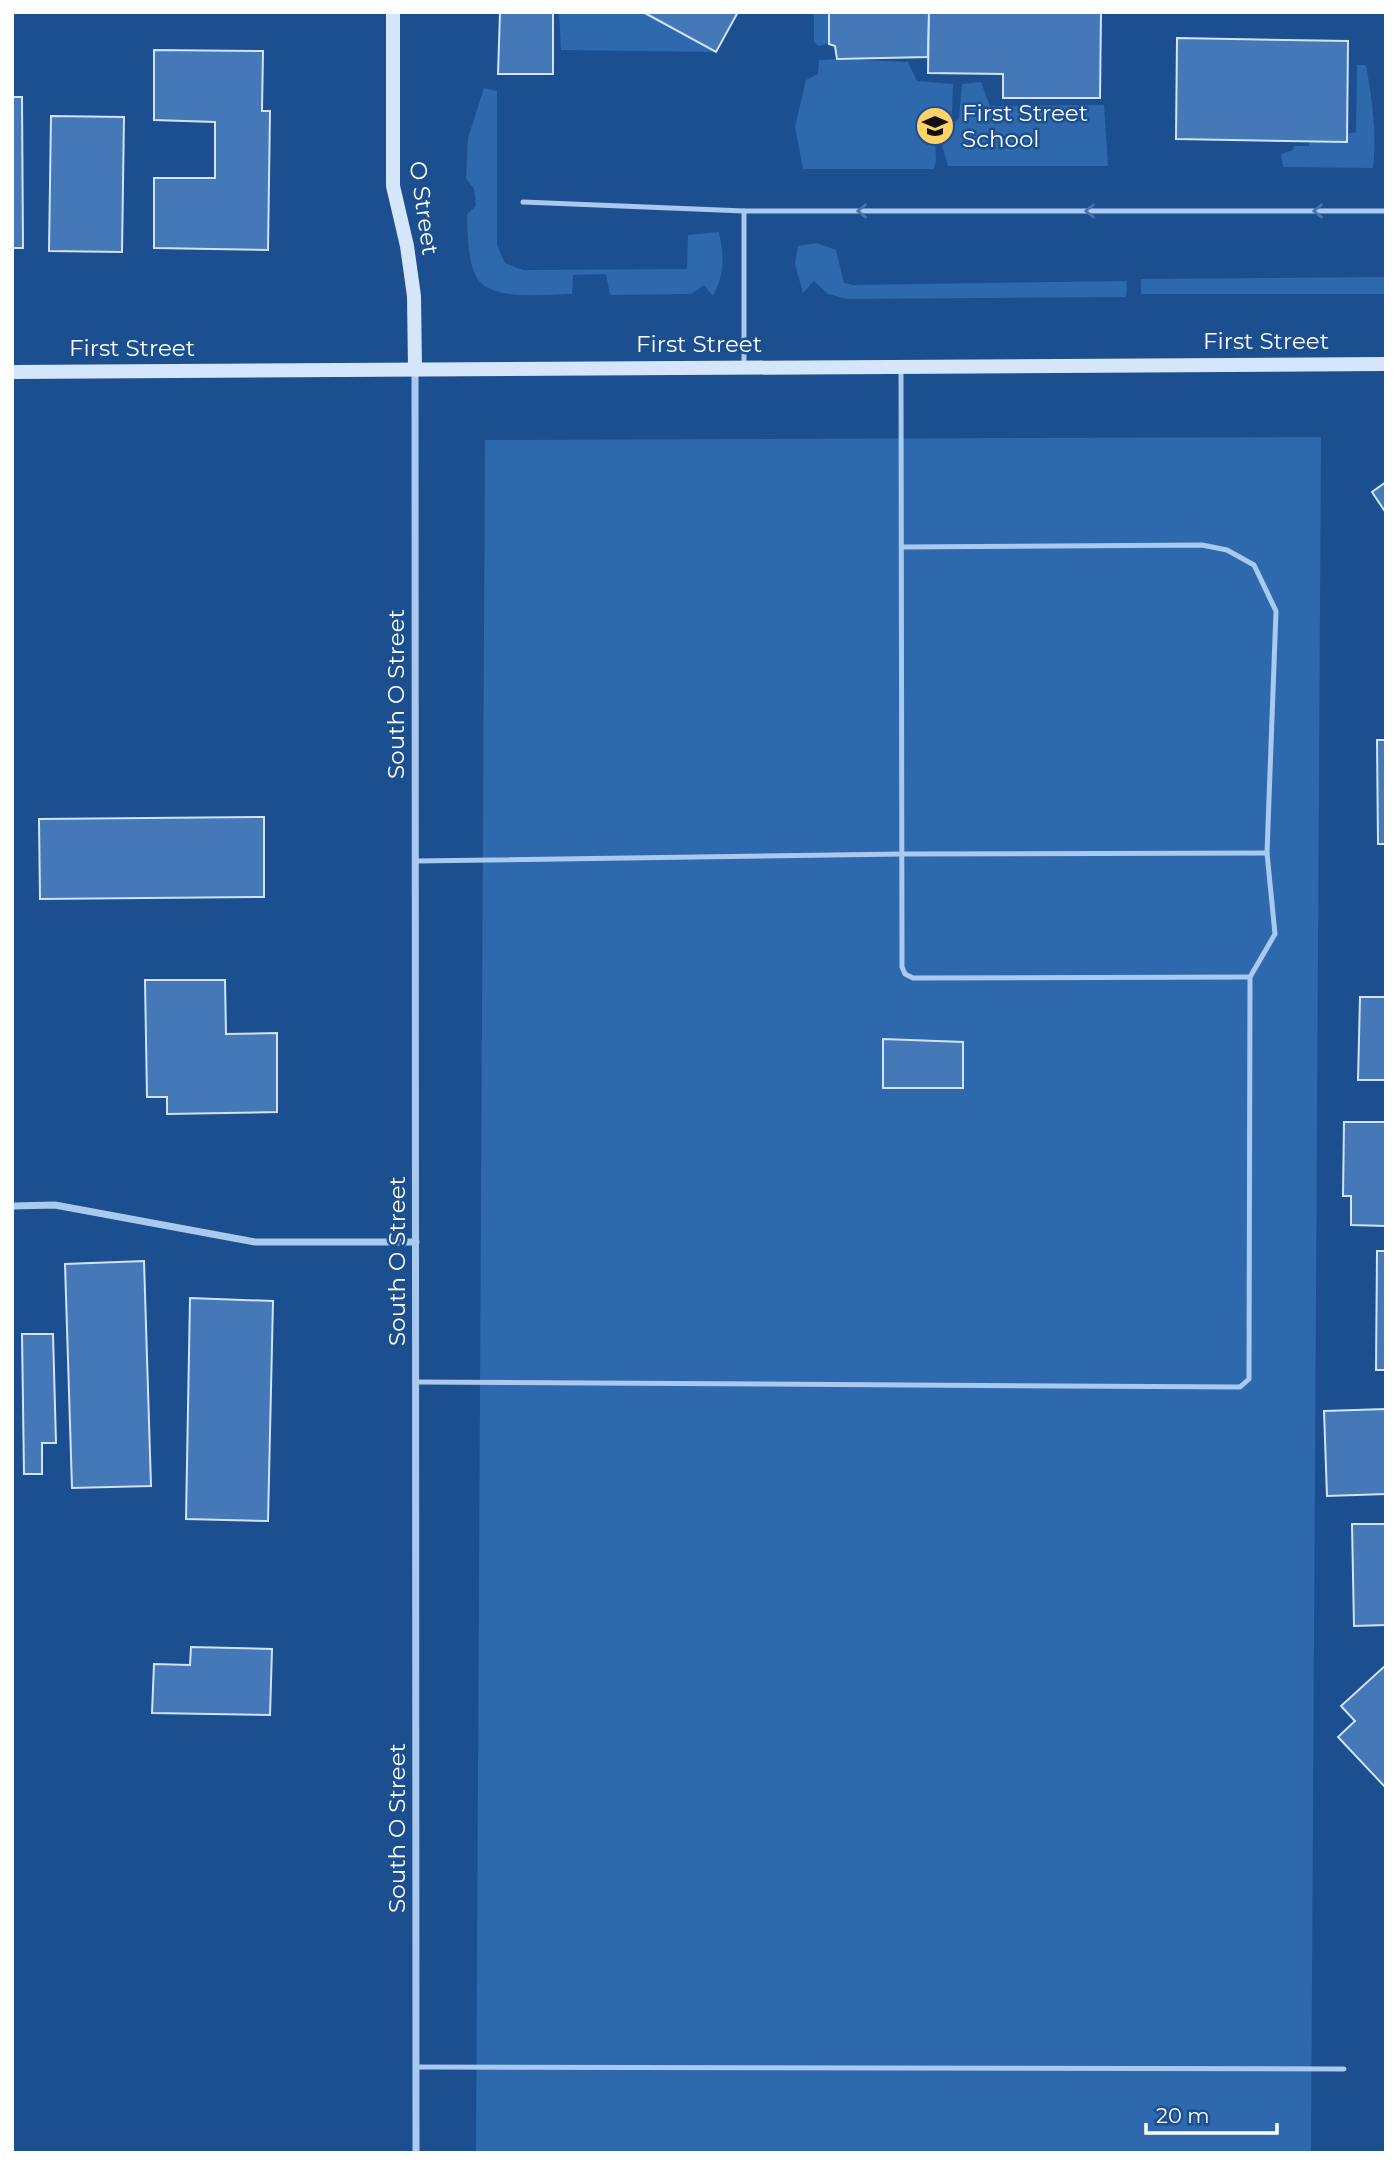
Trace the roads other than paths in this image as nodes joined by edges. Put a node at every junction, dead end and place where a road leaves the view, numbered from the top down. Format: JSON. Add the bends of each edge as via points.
{"nodes":[{"id":1,"x":393,"y":12,"type":"edge"},
{"id":2,"x":523,"y":202,"type":"dead end"},
{"id":3,"x":744,"y":211,"type":"junction"},
{"id":4,"x":1386,"y":211,"type":"edge"},
{"id":5,"x":1386,"y":363,"type":"edge"},
{"id":6,"x":901,"y":366,"type":"junction"},
{"id":7,"x":744,"y":367,"type":"junction"},
{"id":8,"x":415,"y":369,"type":"junction"},
{"id":9,"x":12,"y":372,"type":"edge"},
{"id":10,"x":902,"y":547,"type":"junction"},
{"id":11,"x":1267,"y":853,"type":"junction"},
{"id":12,"x":902,"y":854,"type":"junction"},
{"id":13,"x":416,"y":861,"type":"junction"},
{"id":14,"x":1250,"y":977,"type":"junction"},
{"id":15,"x":12,"y":1206,"type":"edge"},
{"id":16,"x":416,"y":1242,"type":"junction"},
{"id":17,"x":416,"y":1382,"type":"junction"},
{"id":18,"x":416,"y":2067,"type":"junction"},
{"id":19,"x":1344,"y":2069,"type":"dead end"},
{"id":20,"x":416,"y":2153,"type":"edge"}],
"edges":[{"from":1,"to":8,"type":"street","name":"O Street","via":[[393,187],[414,296]]},
{"from":2,"to":3,"type":"lane"},
{"from":4,"to":3,"type":"lane","one_way":true},
{"from":3,"to":7,"type":"lane"},
{"from":5,"to":6,"type":"street","name":"First Street"},
{"from":6,"to":7,"type":"street","name":"First Street"},
{"from":6,"to":10,"type":"lane"},
{"from":7,"to":8,"type":"street","name":"First Street"},
{"from":8,"to":9,"type":"street","name":"First Street"},
{"from":8,"to":13,"type":"street","name":"South O Street"},
{"from":10,"to":11,"type":"lane","via":[[1202,545],[1227,550],[1254,565],[1276,611]]},
{"from":10,"to":12,"type":"lane"},
{"from":11,"to":12,"type":"lane"},
{"from":11,"to":14,"type":"lane","via":[[1275,934]]},
{"from":12,"to":13,"type":"lane"},
{"from":12,"to":14,"type":"lane","via":[[902,967],[913,978]]},
{"from":13,"to":16,"type":"street","name":"South O Street"},
{"from":14,"to":17,"type":"lane","via":[[1249,1379],[1240,1387]]},
{"from":15,"to":16,"type":"street","via":[[55,1205],[255,1242]]},
{"from":16,"to":17,"type":"street","name":"South O Street"},
{"from":17,"to":18,"type":"street","name":"South O Street"},
{"from":18,"to":19,"type":"lane"},
{"from":18,"to":20,"type":"street","name":"South O Street"}]}
